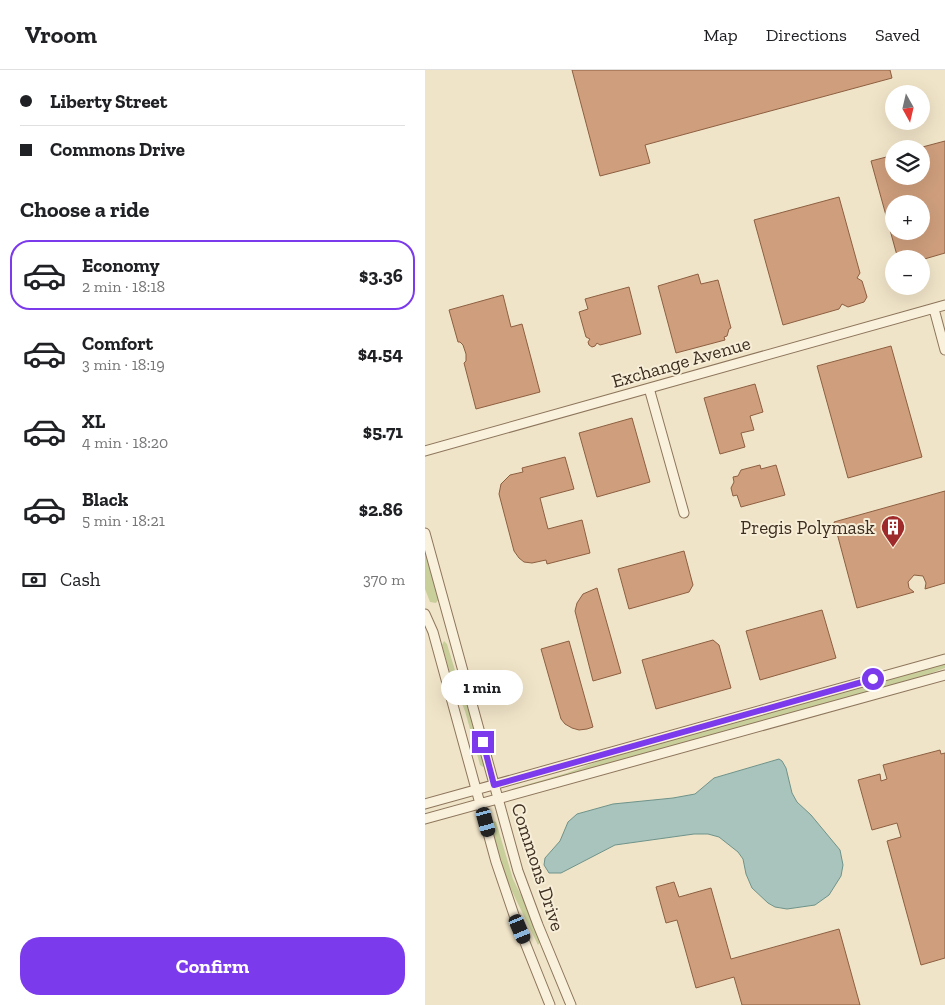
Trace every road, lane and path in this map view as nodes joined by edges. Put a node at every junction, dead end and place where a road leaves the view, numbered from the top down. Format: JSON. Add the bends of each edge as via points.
{"nodes":[{"id":1,"x":945,"y":306,"type":"edge"},
{"id":2,"x":933,"y":309,"type":"junction"},
{"id":3,"x":945,"y":350,"type":"edge"},
{"id":4,"x":649,"y":388,"type":"junction"},
{"id":5,"x":425,"y":451,"type":"edge"},
{"id":6,"x":684,"y":513,"type":"dead end"},
{"id":7,"x":425,"y":533,"type":"edge"},
{"id":8,"x":425,"y":614,"type":"edge"},
{"id":9,"x":945,"y":659,"type":"edge"},
{"id":10,"x":945,"y":675,"type":"edge"},
{"id":11,"x":494,"y":785,"type":"junction"},
{"id":12,"x":477,"y":789,"type":"junction"},
{"id":13,"x":499,"y":798,"type":"junction"},
{"id":14,"x":480,"y":803,"type":"junction"},
{"id":15,"x":425,"y":804,"type":"edge"},
{"id":16,"x":425,"y":819,"type":"edge"},
{"id":17,"x":550,"y":1005,"type":"edge"},
{"id":18,"x":571,"y":1005,"type":"edge"}],
"edges":[{"from":1,"to":2,"type":"street","name":"Exchange Avenue"},
{"from":2,"to":3,"type":"street"},
{"from":2,"to":4,"type":"street","name":"Exchange Avenue"},
{"from":4,"to":5,"type":"street","name":"Exchange Avenue"},
{"from":4,"to":6,"type":"street"},
{"from":7,"to":11,"type":"street","name":"Commons Drive"},
{"from":8,"to":12,"type":"street","name":"Commons Drive","via":[[433,632]]},
{"from":9,"to":11,"type":"street"},
{"from":10,"to":13,"type":"street"},
{"from":11,"to":12,"type":"street"},
{"from":11,"to":13,"type":"street","name":"Commons Drive"},
{"from":12,"to":14,"type":"street","name":"Commons Drive"},
{"from":12,"to":15,"type":"street"},
{"from":13,"to":14,"type":"street"},
{"from":13,"to":18,"type":"street","name":"Commons Drive","via":[[524,888]]},
{"from":14,"to":16,"type":"street"},
{"from":14,"to":17,"type":"street","name":"Commons Drive","via":[[505,888]]}]}
